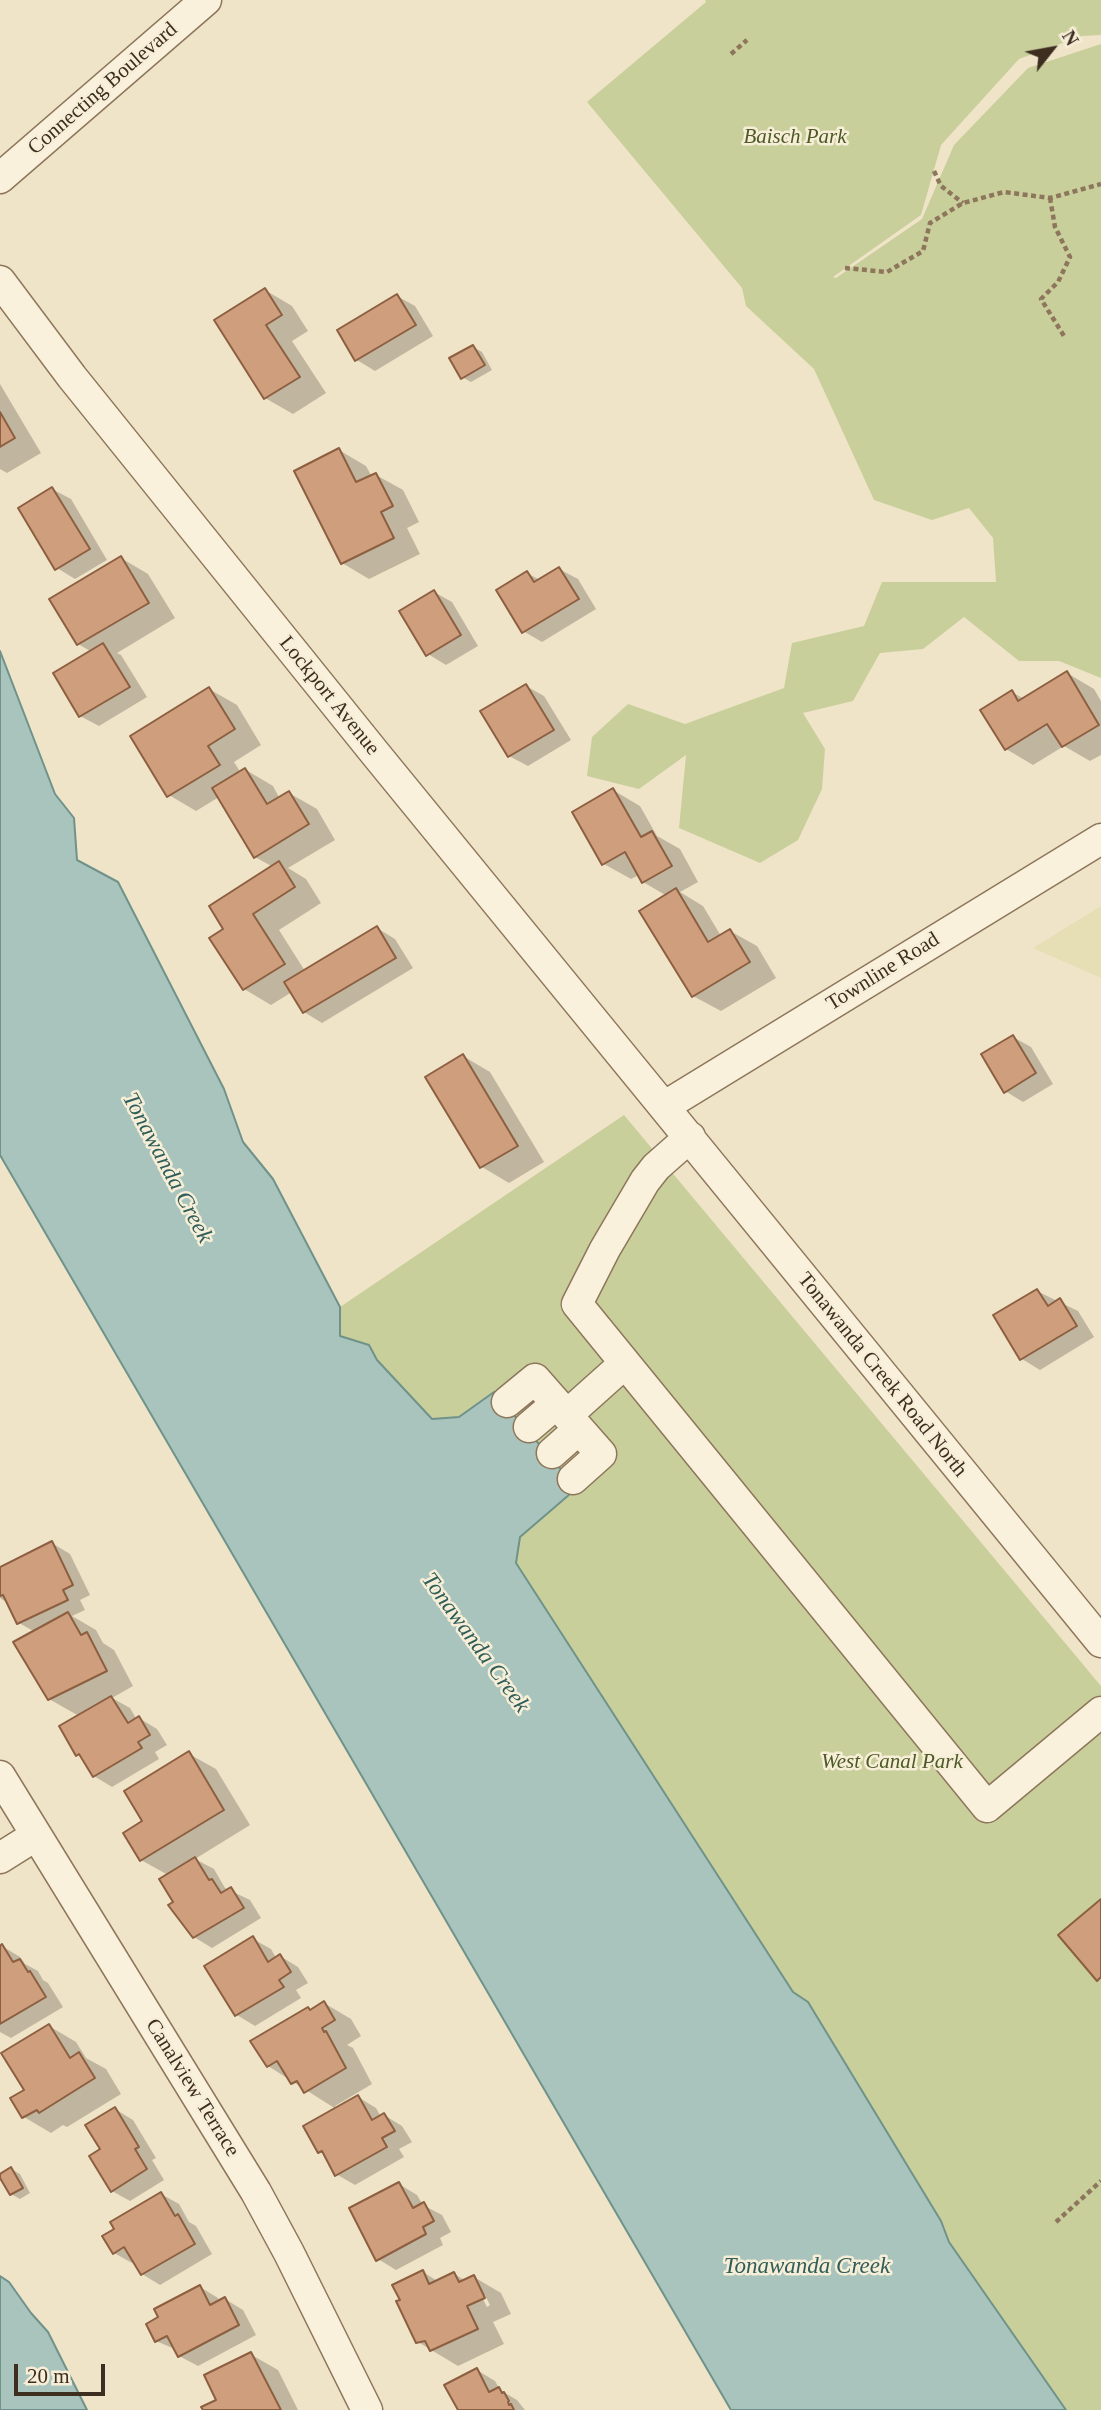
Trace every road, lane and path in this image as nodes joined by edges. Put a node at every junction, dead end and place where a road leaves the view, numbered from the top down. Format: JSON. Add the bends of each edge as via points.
{"nodes":[{"id":1,"x":198,"y":3,"type":"edge"},
{"id":2,"x":747,"y":40,"type":"dead end"},
{"id":3,"x":731,"y":54,"type":"dead end"},
{"id":4,"x":934,"y":171,"type":"dead end"},
{"id":5,"x":0,"y":178,"type":"edge"},
{"id":6,"x":1101,"y":184,"type":"edge"},
{"id":7,"x":1050,"y":198,"type":"junction"},
{"id":8,"x":963,"y":203,"type":"junction"},
{"id":9,"x":845,"y":268,"type":"dead end"},
{"id":10,"x":0,"y":281,"type":"edge"},
{"id":11,"x":1065,"y":336,"type":"dead end"},
{"id":12,"x":1101,"y":838,"type":"edge"},
{"id":13,"x":665,"y":1106,"type":"junction"},
{"id":14,"x":690,"y":1137,"type":"junction"},
{"id":15,"x":624,"y":1364,"type":"junction"},
{"id":16,"x":507,"y":1402,"type":"dead end"},
{"id":17,"x":567,"y":1416,"type":"junction"},
{"id":18,"x":529,"y":1427,"type":"dead end"},
{"id":19,"x":552,"y":1453,"type":"dead end"},
{"id":20,"x":573,"y":1479,"type":"dead end"},
{"id":21,"x":1101,"y":1642,"type":"edge"},
{"id":22,"x":1101,"y":1712,"type":"edge"},
{"id":23,"x":0,"y":1776,"type":"edge"},
{"id":24,"x":35,"y":1836,"type":"junction"},
{"id":25,"x":0,"y":1858,"type":"edge"},
{"id":26,"x":1101,"y":2181,"type":"edge"},
{"id":27,"x":1056,"y":2222,"type":"dead end"},
{"id":28,"x":367,"y":2410,"type":"edge"}],
"edges":[{"from":1,"to":5,"type":"street","name":"Connecting Boulevard"},
{"from":2,"to":3,"type":"path"},
{"from":4,"to":8,"type":"path","via":[[941,186]]},
{"from":6,"to":7,"type":"path"},
{"from":7,"to":8,"type":"path","via":[[1004,191]]},
{"from":7,"to":11,"type":"path","via":[[1055,227],[1070,257],[1058,282],[1041,299]]},
{"from":8,"to":9,"type":"path","via":[[930,223],[923,251],[887,272]]},
{"from":10,"to":13,"type":"street","name":"Lockport Avenue","via":[[365,741]]},
{"from":12,"to":13,"type":"street","name":"Townline Road"},
{"from":13,"to":14,"type":"street","name":"Tonawanda Creek Road North"},
{"from":14,"to":15,"type":"street","via":[[645,1181],[577,1304]]},
{"from":14,"to":21,"type":"street","name":"Tonawanda Creek Road North"},
{"from":15,"to":17,"type":"street"},
{"from":15,"to":22,"type":"street","via":[[987,1808]]},
{"from":16,"to":17,"type":"street","via":[[535,1379]]},
{"from":17,"to":18,"type":"street"},
{"from":17,"to":19,"type":"street"},
{"from":17,"to":20,"type":"street","via":[[601,1454]]},
{"from":23,"to":24,"type":"street","name":"Canalview Terrace"},
{"from":24,"to":25,"type":"street"},
{"from":24,"to":28,"type":"street","name":"Canalview Terrace","via":[[256,2192]]},
{"from":26,"to":27,"type":"path"}]}
